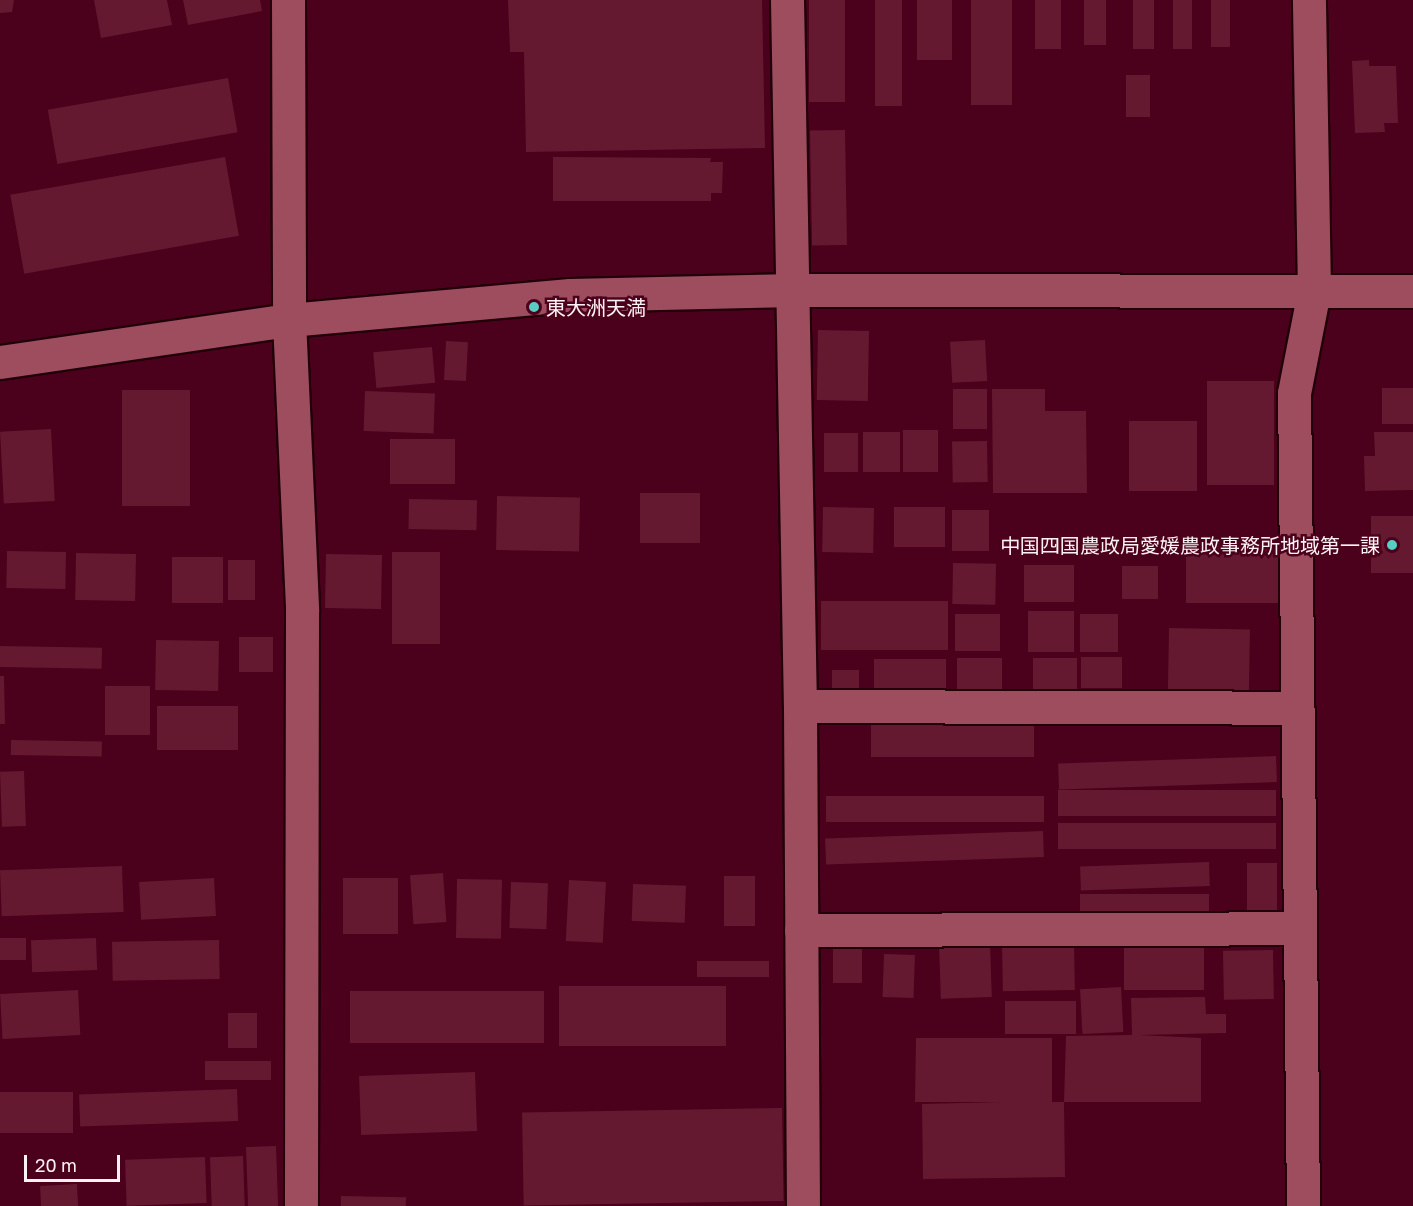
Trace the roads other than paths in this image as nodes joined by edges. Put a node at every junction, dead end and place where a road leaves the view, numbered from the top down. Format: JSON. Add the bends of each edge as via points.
{"nodes":[{"id":1,"x":288,"y":0,"type":"edge"},
{"id":2,"x":787,"y":0,"type":"edge"},
{"id":3,"x":1309,"y":0,"type":"edge"},
{"id":4,"x":795,"y":291,"type":"junction"},
{"id":5,"x":1314,"y":291,"type":"junction"},
{"id":6,"x":1413,"y":291,"type":"edge"},
{"id":7,"x":290,"y":320,"type":"junction"},
{"id":8,"x":0,"y":362,"type":"edge"},
{"id":9,"x":800,"y":706,"type":"junction"},
{"id":10,"x":1297,"y":708,"type":"junction"},
{"id":11,"x":1300,"y":928,"type":"junction"},
{"id":12,"x":801,"y":930,"type":"junction"},
{"id":13,"x":301,"y":1206,"type":"edge"},
{"id":14,"x":803,"y":1206,"type":"edge"},
{"id":15,"x":1303,"y":1206,"type":"edge"}],
"edges":[{"from":1,"to":7,"type":"street"},
{"from":2,"to":4,"type":"street"},
{"from":3,"to":5,"type":"street"},
{"from":4,"to":5,"type":"street"},
{"from":4,"to":7,"type":"street","via":[[570,295]]},
{"from":4,"to":9,"type":"street"},
{"from":5,"to":6,"type":"street"},
{"from":5,"to":10,"type":"street","via":[[1294,393]]},
{"from":7,"to":8,"type":"street"},
{"from":7,"to":13,"type":"street","via":[[302,611]]},
{"from":9,"to":10,"type":"street"},
{"from":9,"to":12,"type":"street"},
{"from":10,"to":11,"type":"street"},
{"from":11,"to":12,"type":"street"},
{"from":11,"to":15,"type":"street"},
{"from":12,"to":14,"type":"street"}]}
